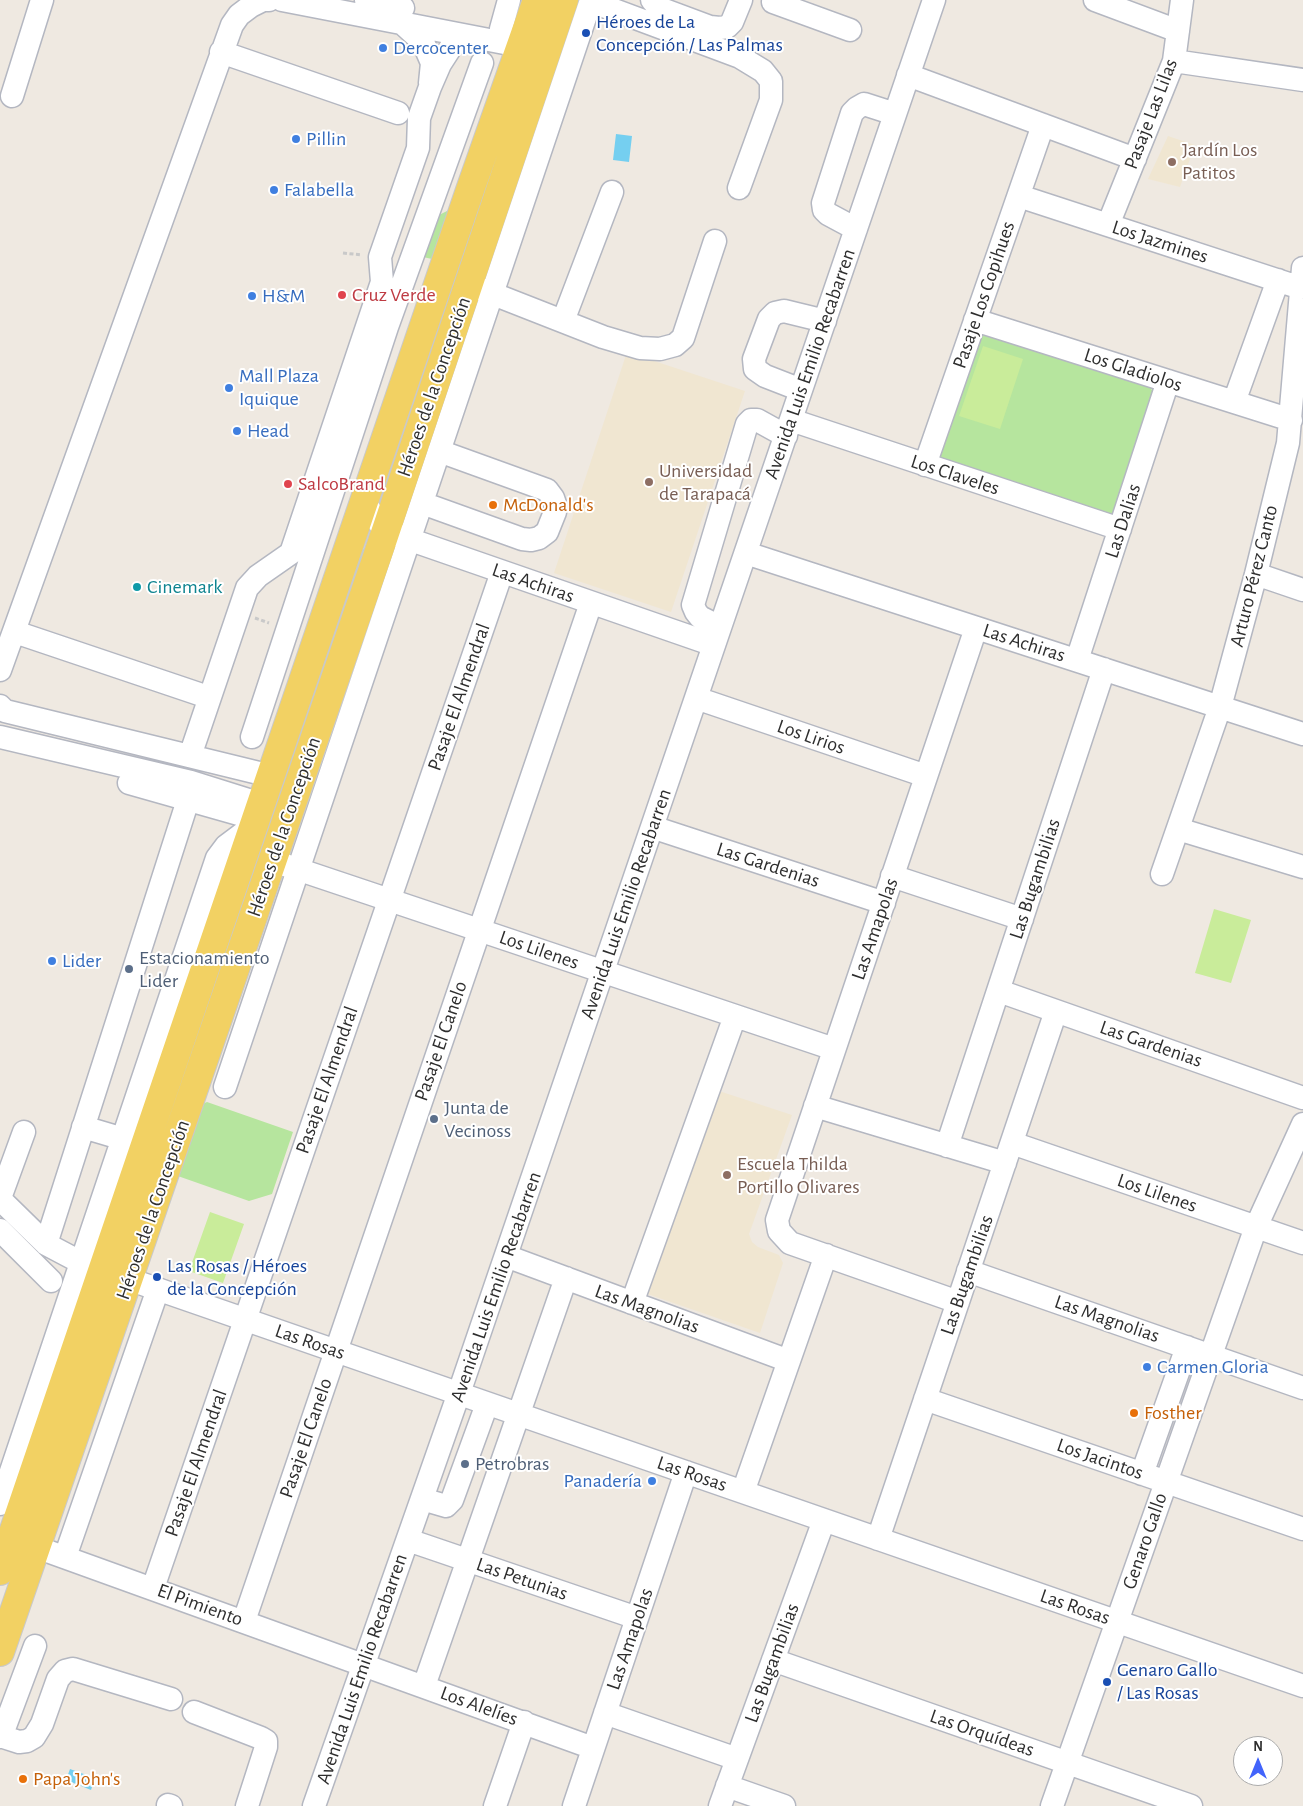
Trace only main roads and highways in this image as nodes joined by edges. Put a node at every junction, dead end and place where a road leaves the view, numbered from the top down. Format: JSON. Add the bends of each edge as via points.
{"nodes":[{"id":1,"x":536,"y":0,"type":"edge"},
{"id":2,"x":564,"y":0,"type":"edge"},
{"id":3,"x":0,"y":1571,"type":"edge"},
{"id":4,"x":0,"y":1652,"type":"edge"}],
"edges":[{"from":1,"to":3,"type":"main road","name":"Héroes de la Concepción","via":[[511,38],[470,190],[334,593],[257,816],[134,1142],[92,1267]]},
{"from":2,"to":4,"type":"main road","name":"Héroes de la Concepción","via":[[540,69],[481,289],[397,536],[272,861]]}]}
